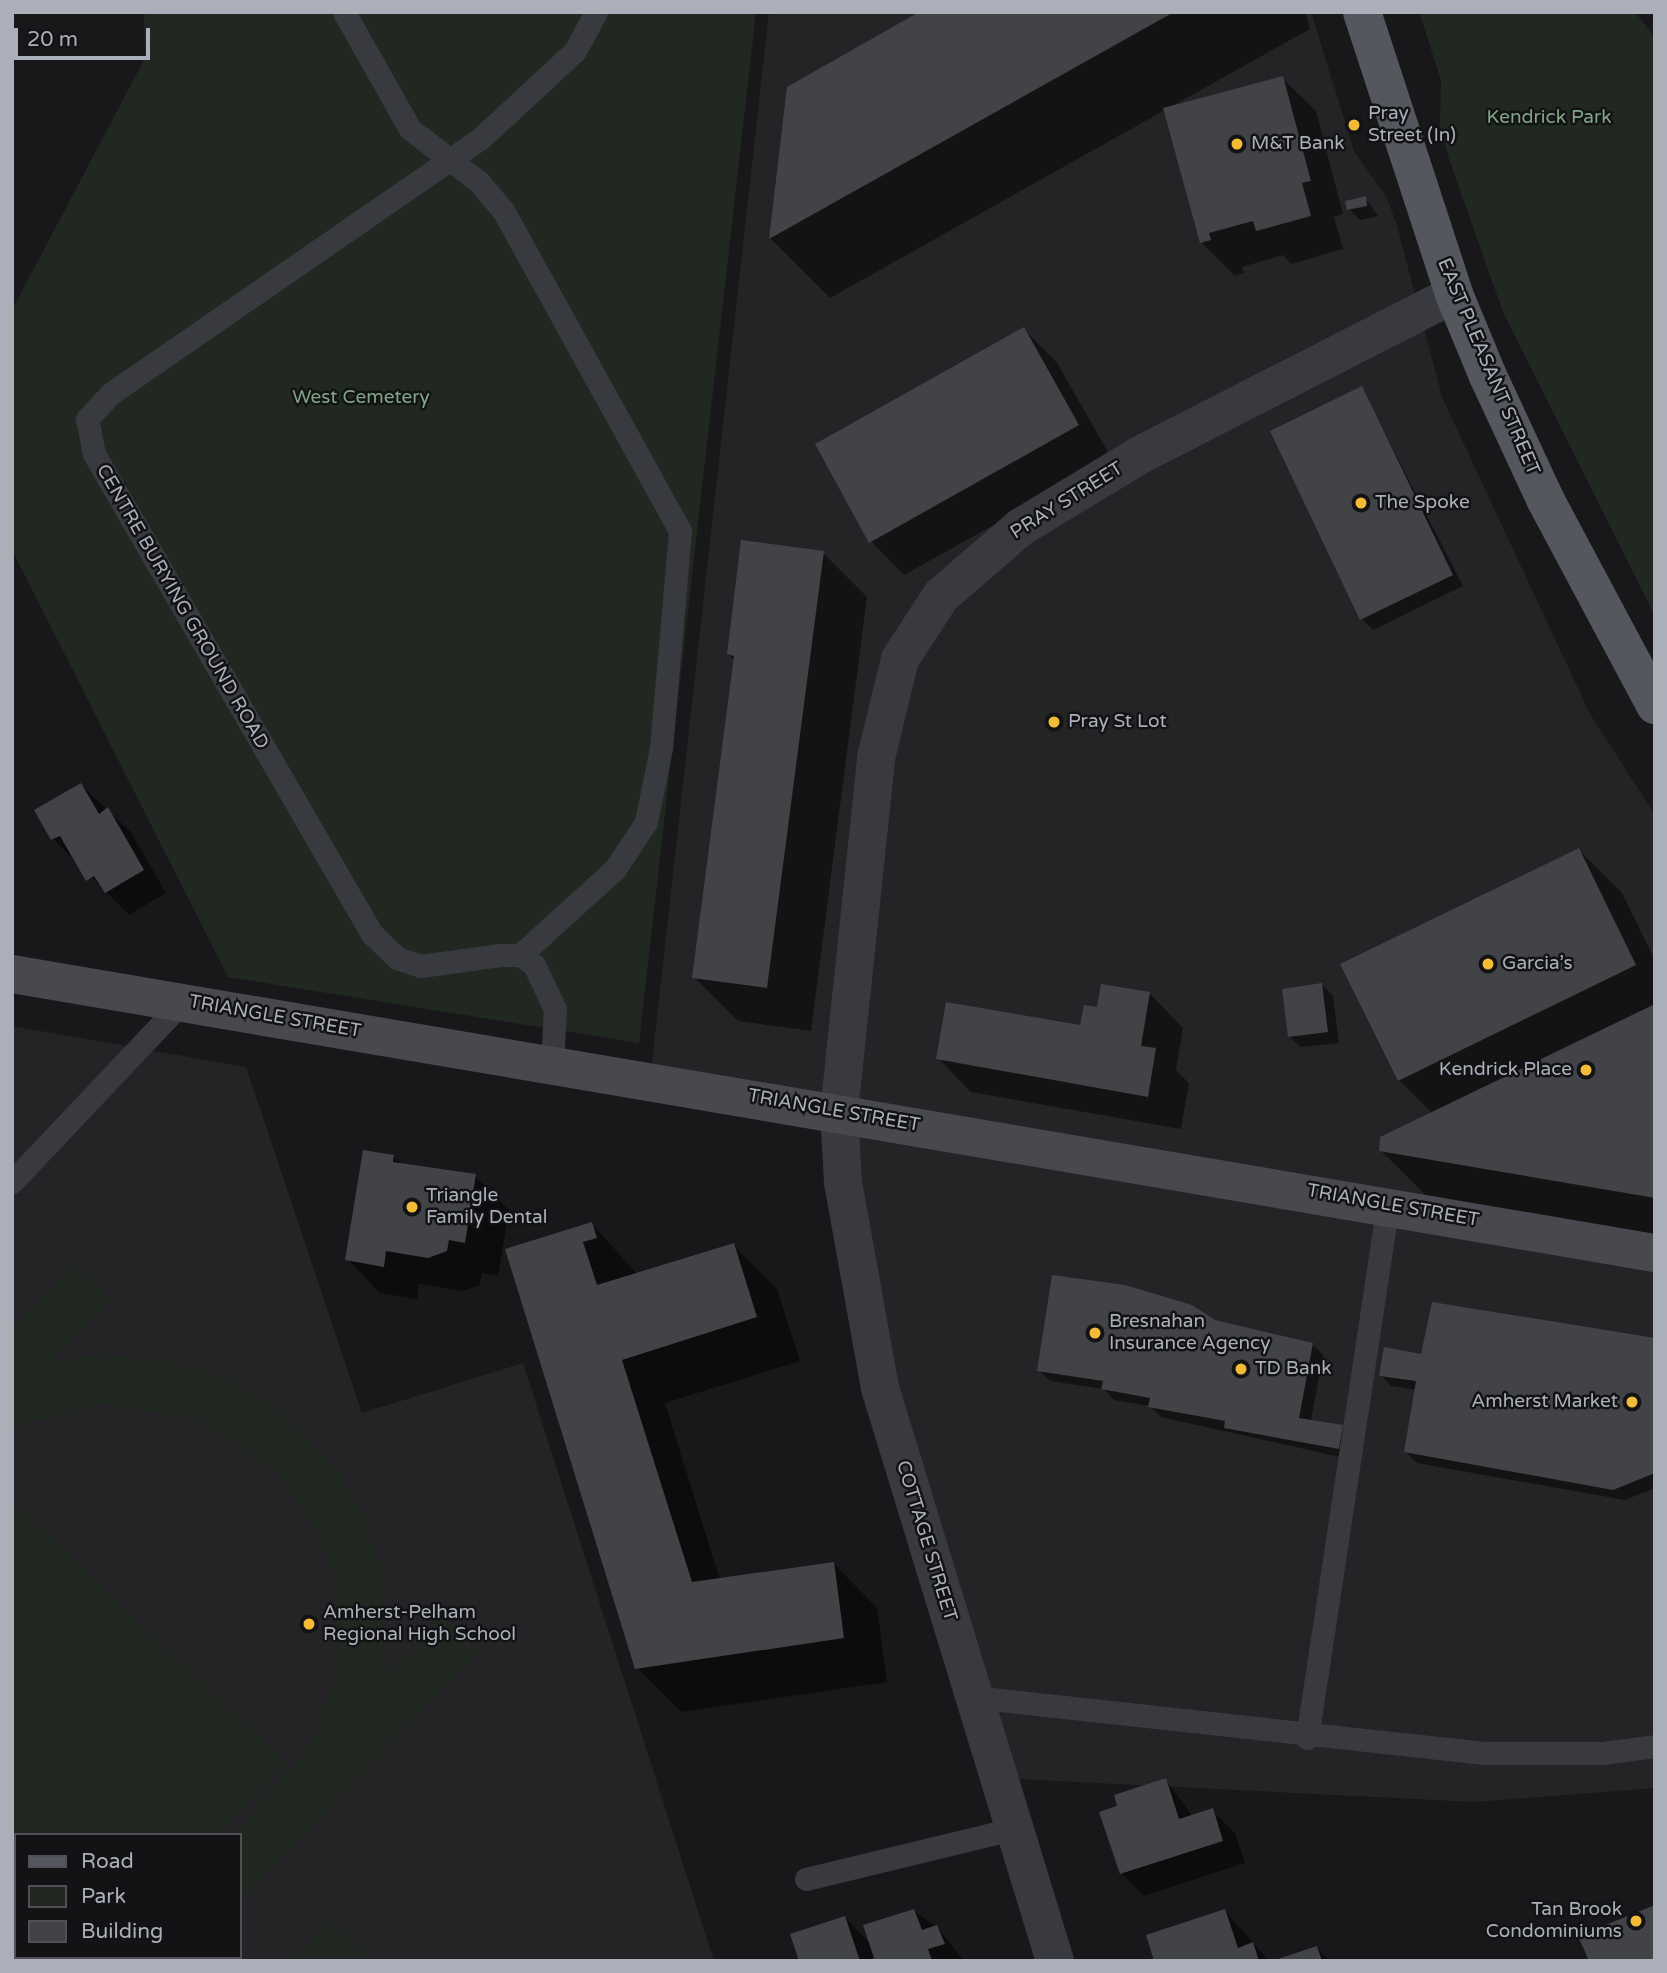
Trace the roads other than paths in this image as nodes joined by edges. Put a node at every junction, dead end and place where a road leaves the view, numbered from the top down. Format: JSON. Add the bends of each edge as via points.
{"nodes":[{"id":1,"x":344,"y":12,"type":"edge"},
{"id":2,"x":596,"y":12,"type":"edge"},
{"id":3,"x":1362,"y":12,"type":"edge"},
{"id":4,"x":449,"y":160,"type":"junction"},
{"id":5,"x":1454,"y":295,"type":"junction"},
{"id":6,"x":1655,"y":705,"type":"edge"},
{"id":7,"x":520,"y":955,"type":"junction"},
{"id":8,"x":12,"y":974,"type":"edge"},
{"id":9,"x":182,"y":1002,"type":"junction"},
{"id":10,"x":552,"y":1064,"type":"junction"},
{"id":11,"x":839,"y":1111,"type":"junction"},
{"id":12,"x":12,"y":1182,"type":"edge"},
{"id":13,"x":1388,"y":1204,"type":"junction"},
{"id":14,"x":1655,"y":1253,"type":"edge"},
{"id":15,"x":973,"y":1697,"type":"junction"},
{"id":16,"x":1307,"y":1738,"type":"junction"},
{"id":17,"x":1655,"y":1746,"type":"edge"},
{"id":18,"x":1013,"y":1829,"type":"junction"},
{"id":19,"x":806,"y":1879,"type":"dead end"},
{"id":20,"x":1055,"y":1961,"type":"edge"}],
"edges":[{"from":1,"to":4,"type":"lane","via":[[410,129]]},
{"from":2,"to":4,"type":"lane","name":"CENTRE BURYING GROUND ROAD","via":[[575,51],[534,93]]},
{"from":3,"to":5,"type":"main road","name":"EAST PLEASANT STREET"},
{"from":4,"to":7,"type":"lane","via":[[504,212],[680,531],[661,748],[646,822],[615,869]]},
{"from":4,"to":7,"type":"lane","name":"CENTRE BURYING GROUND ROAD","via":[[110,394],[87,419],[94,454],[372,933],[397,958],[421,966]]},
{"from":5,"to":6,"type":"main road","name":"EAST PLEASANT STREET","via":[[1545,499]]},
{"from":5,"to":11,"type":"street","name":"PRAY STREET","via":[[1140,455],[1021,527],[941,596],[900,659],[876,758]]},
{"from":7,"to":10,"type":"lane","via":[[534,965],[555,1009]]},
{"from":8,"to":9,"type":"main road","name":"TRIANGLE STREET"},
{"from":9,"to":10,"type":"main road","name":"TRIANGLE STREET"},
{"from":9,"to":12,"type":"lane"},
{"from":10,"to":11,"type":"main road","name":"TRIANGLE STREET"},
{"from":11,"to":13,"type":"main road","name":"TRIANGLE STREET"},
{"from":11,"to":15,"type":"street","name":"COTTAGE STREET","via":[[843,1182],[880,1388]]},
{"from":13,"to":14,"type":"main road","name":"TRIANGLE STREET"},
{"from":13,"to":16,"type":"lane"},
{"from":15,"to":16,"type":"lane"},
{"from":15,"to":18,"type":"street","name":"COTTAGE STREET"},
{"from":16,"to":17,"type":"lane","via":[[1484,1753],[1602,1753]]},
{"from":18,"to":19,"type":"lane"},
{"from":18,"to":20,"type":"street","name":"COTTAGE STREET"}]}
